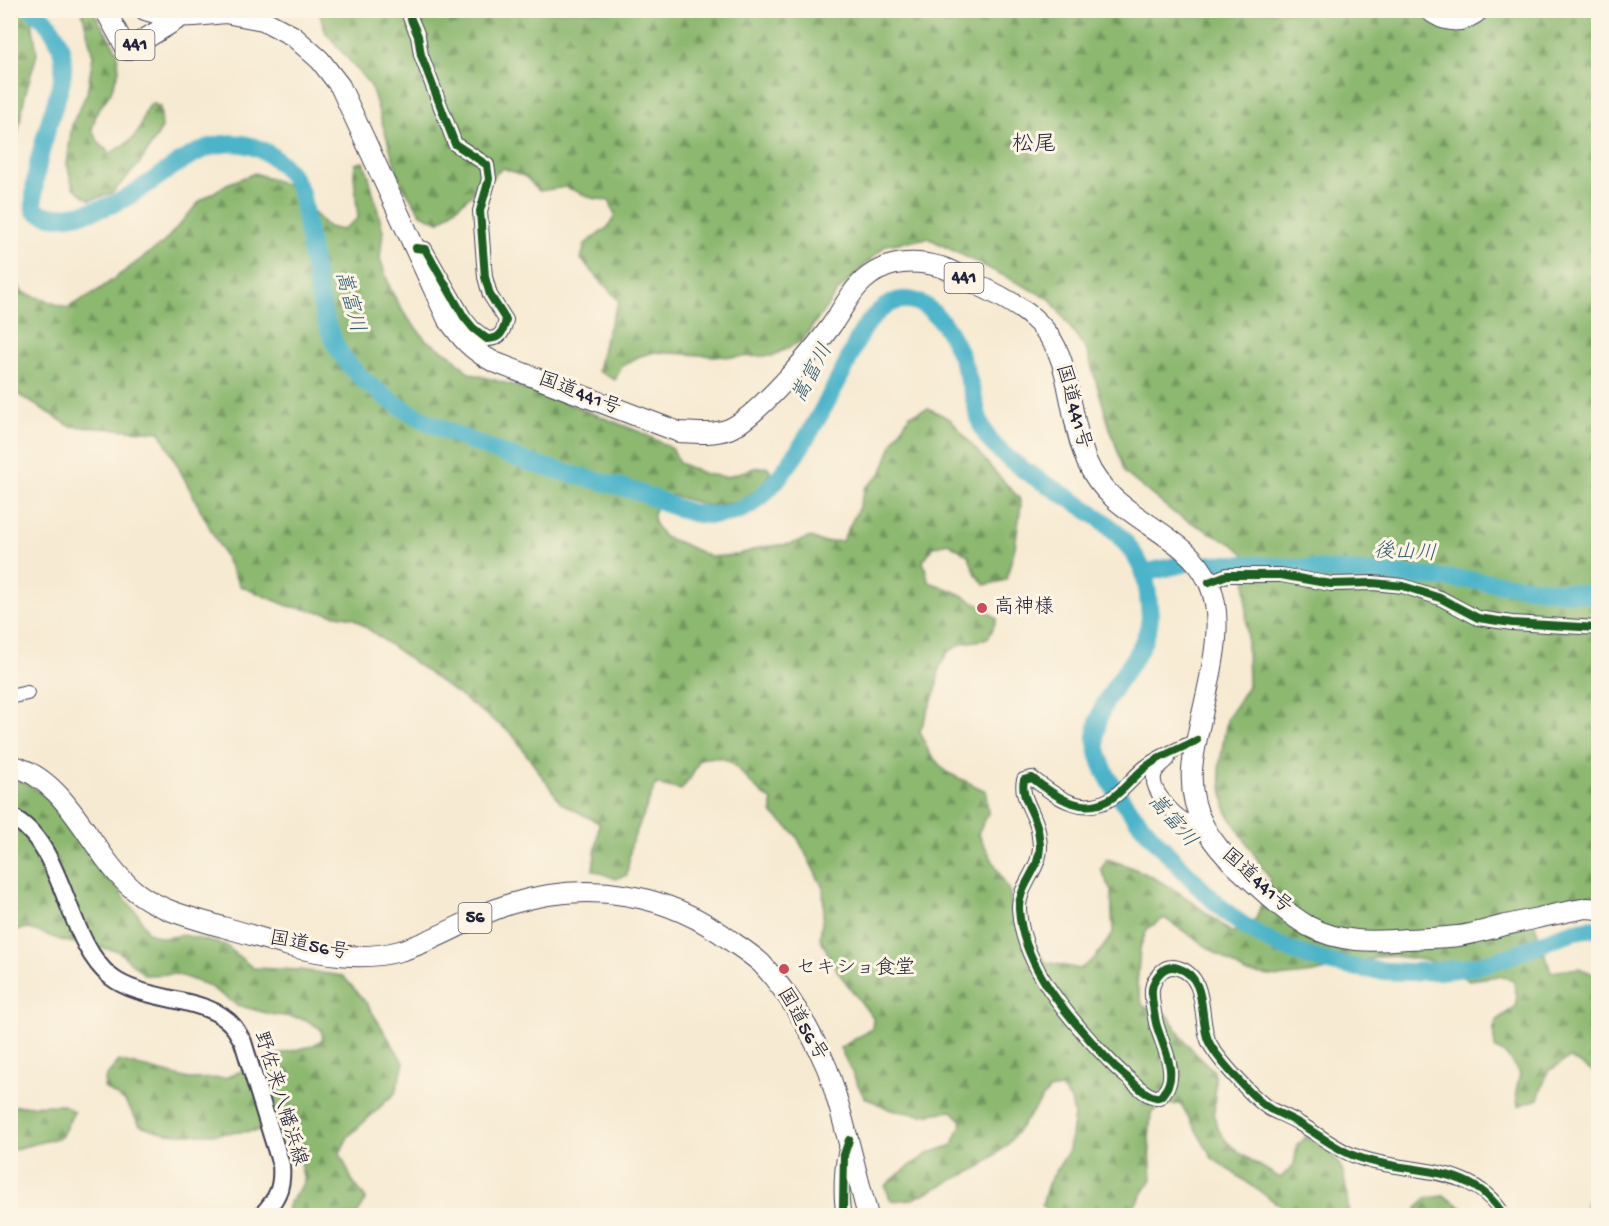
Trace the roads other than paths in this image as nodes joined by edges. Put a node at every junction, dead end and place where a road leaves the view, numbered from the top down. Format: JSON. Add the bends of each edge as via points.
{"nodes":[{"id":1,"x":105,"y":10,"type":"edge"},
{"id":2,"x":145,"y":10,"type":"edge"},
{"id":3,"x":407,"y":10,"type":"edge"},
{"id":4,"x":1424,"y":10,"type":"edge"},
{"id":5,"x":1484,"y":10,"type":"edge"},
{"id":6,"x":181,"y":17,"type":"junction"},
{"id":7,"x":416,"y":248,"type":"junction"},
{"id":8,"x":1209,"y":582,"type":"junction"},
{"id":9,"x":1599,"y":628,"type":"edge"},
{"id":10,"x":27,"y":693,"type":"dead end"},
{"id":11,"x":10,"y":697,"type":"edge"},
{"id":12,"x":1197,"y":740,"type":"junction"},
{"id":13,"x":1176,"y":751,"type":"junction"},
{"id":14,"x":10,"y":765,"type":"edge"},
{"id":15,"x":10,"y":816,"type":"edge"},
{"id":16,"x":1201,"y":825,"type":"junction"},
{"id":17,"x":1599,"y":909,"type":"edge"},
{"id":18,"x":849,"y":1140,"type":"junction"},
{"id":19,"x":843,"y":1212,"type":"edge"},
{"id":20,"x":261,"y":1215,"type":"edge"},
{"id":21,"x":868,"y":1215,"type":"edge"},
{"id":22,"x":1504,"y":1215,"type":"edge"}],
"edges":[{"from":1,"to":6,"type":"highway","name":"国道441号","number":"441","via":[[127,50]]},
{"from":2,"to":6,"type":"highway","name":"国道441号","number":"441"},
{"from":3,"to":7,"type":"street","via":[[455,144],[487,165],[489,179],[480,210],[484,277],[506,320],[496,339],[487,339],[472,328],[425,249]]},
{"from":4,"to":5,"type":"street","via":[[1455,25],[1473,20]]},
{"from":6,"to":7,"type":"highway","name":"国道441号","number":"441","via":[[225,13],[263,20],[293,36],[320,60],[340,86]]},
{"from":7,"to":8,"type":"highway","name":"国道441号","number":"441","via":[[447,318],[475,351],[494,362],[679,432],[703,434],[729,429],[750,416],[821,340],[866,277],[887,266],[913,262],[943,268],[1016,303],[1050,336],[1063,365],[1080,443],[1100,486],[1120,506],[1190,556]]},
{"from":8,"to":9,"type":"street","via":[[1227,575],[1281,575],[1331,584],[1393,585],[1440,598],[1478,618]]},
{"from":8,"to":12,"type":"highway","name":"国道441号","number":"441","via":[[1217,630]]},
{"from":10,"to":11,"type":"street"},
{"from":12,"to":13,"type":"street"},
{"from":12,"to":16,"type":"highway","name":"国道441号","number":"441","via":[[1193,801]]},
{"from":13,"to":16,"type":"street","via":[[1155,772],[1156,792],[1188,823]]},
{"from":13,"to":22,"type":"street","via":[[1159,757],[1112,798],[1092,806],[1059,799],[1032,778],[1024,780],[1024,794],[1037,826],[1040,848],[1019,907],[1024,938],[1052,994],[1117,1069],[1156,1097],[1167,1089],[1171,1077],[1152,990],[1164,968],[1175,966],[1186,971],[1196,980],[1209,1042],[1252,1095],[1354,1156],[1445,1173],[1471,1183],[1493,1200]]},
{"from":14,"to":18,"type":"highway","name":"国道56号","number":"56","via":[[22,767],[46,782],[116,873],[137,893],[172,912],[290,946],[335,955],[376,956],[402,951],[492,910],[535,896],[578,891],[632,895],[679,910],[715,928],[742,948],[760,962],[780,987],[802,1019],[828,1070]]},
{"from":15,"to":20,"type":"main road","name":"野佐来八幡浜線","via":[[29,830],[45,853],[87,945],[112,978],[133,989],[209,1010],[227,1021],[238,1034],[281,1165],[283,1183]]},
{"from":16,"to":17,"type":"highway","name":"国道441号","number":"441","via":[[1230,861],[1287,912],[1310,927],[1339,938],[1367,942],[1460,936],[1587,908]]},
{"from":18,"to":19,"type":"street","via":[[844,1155]]},
{"from":18,"to":21,"type":"highway","name":"国道56号","number":"56"}]}
